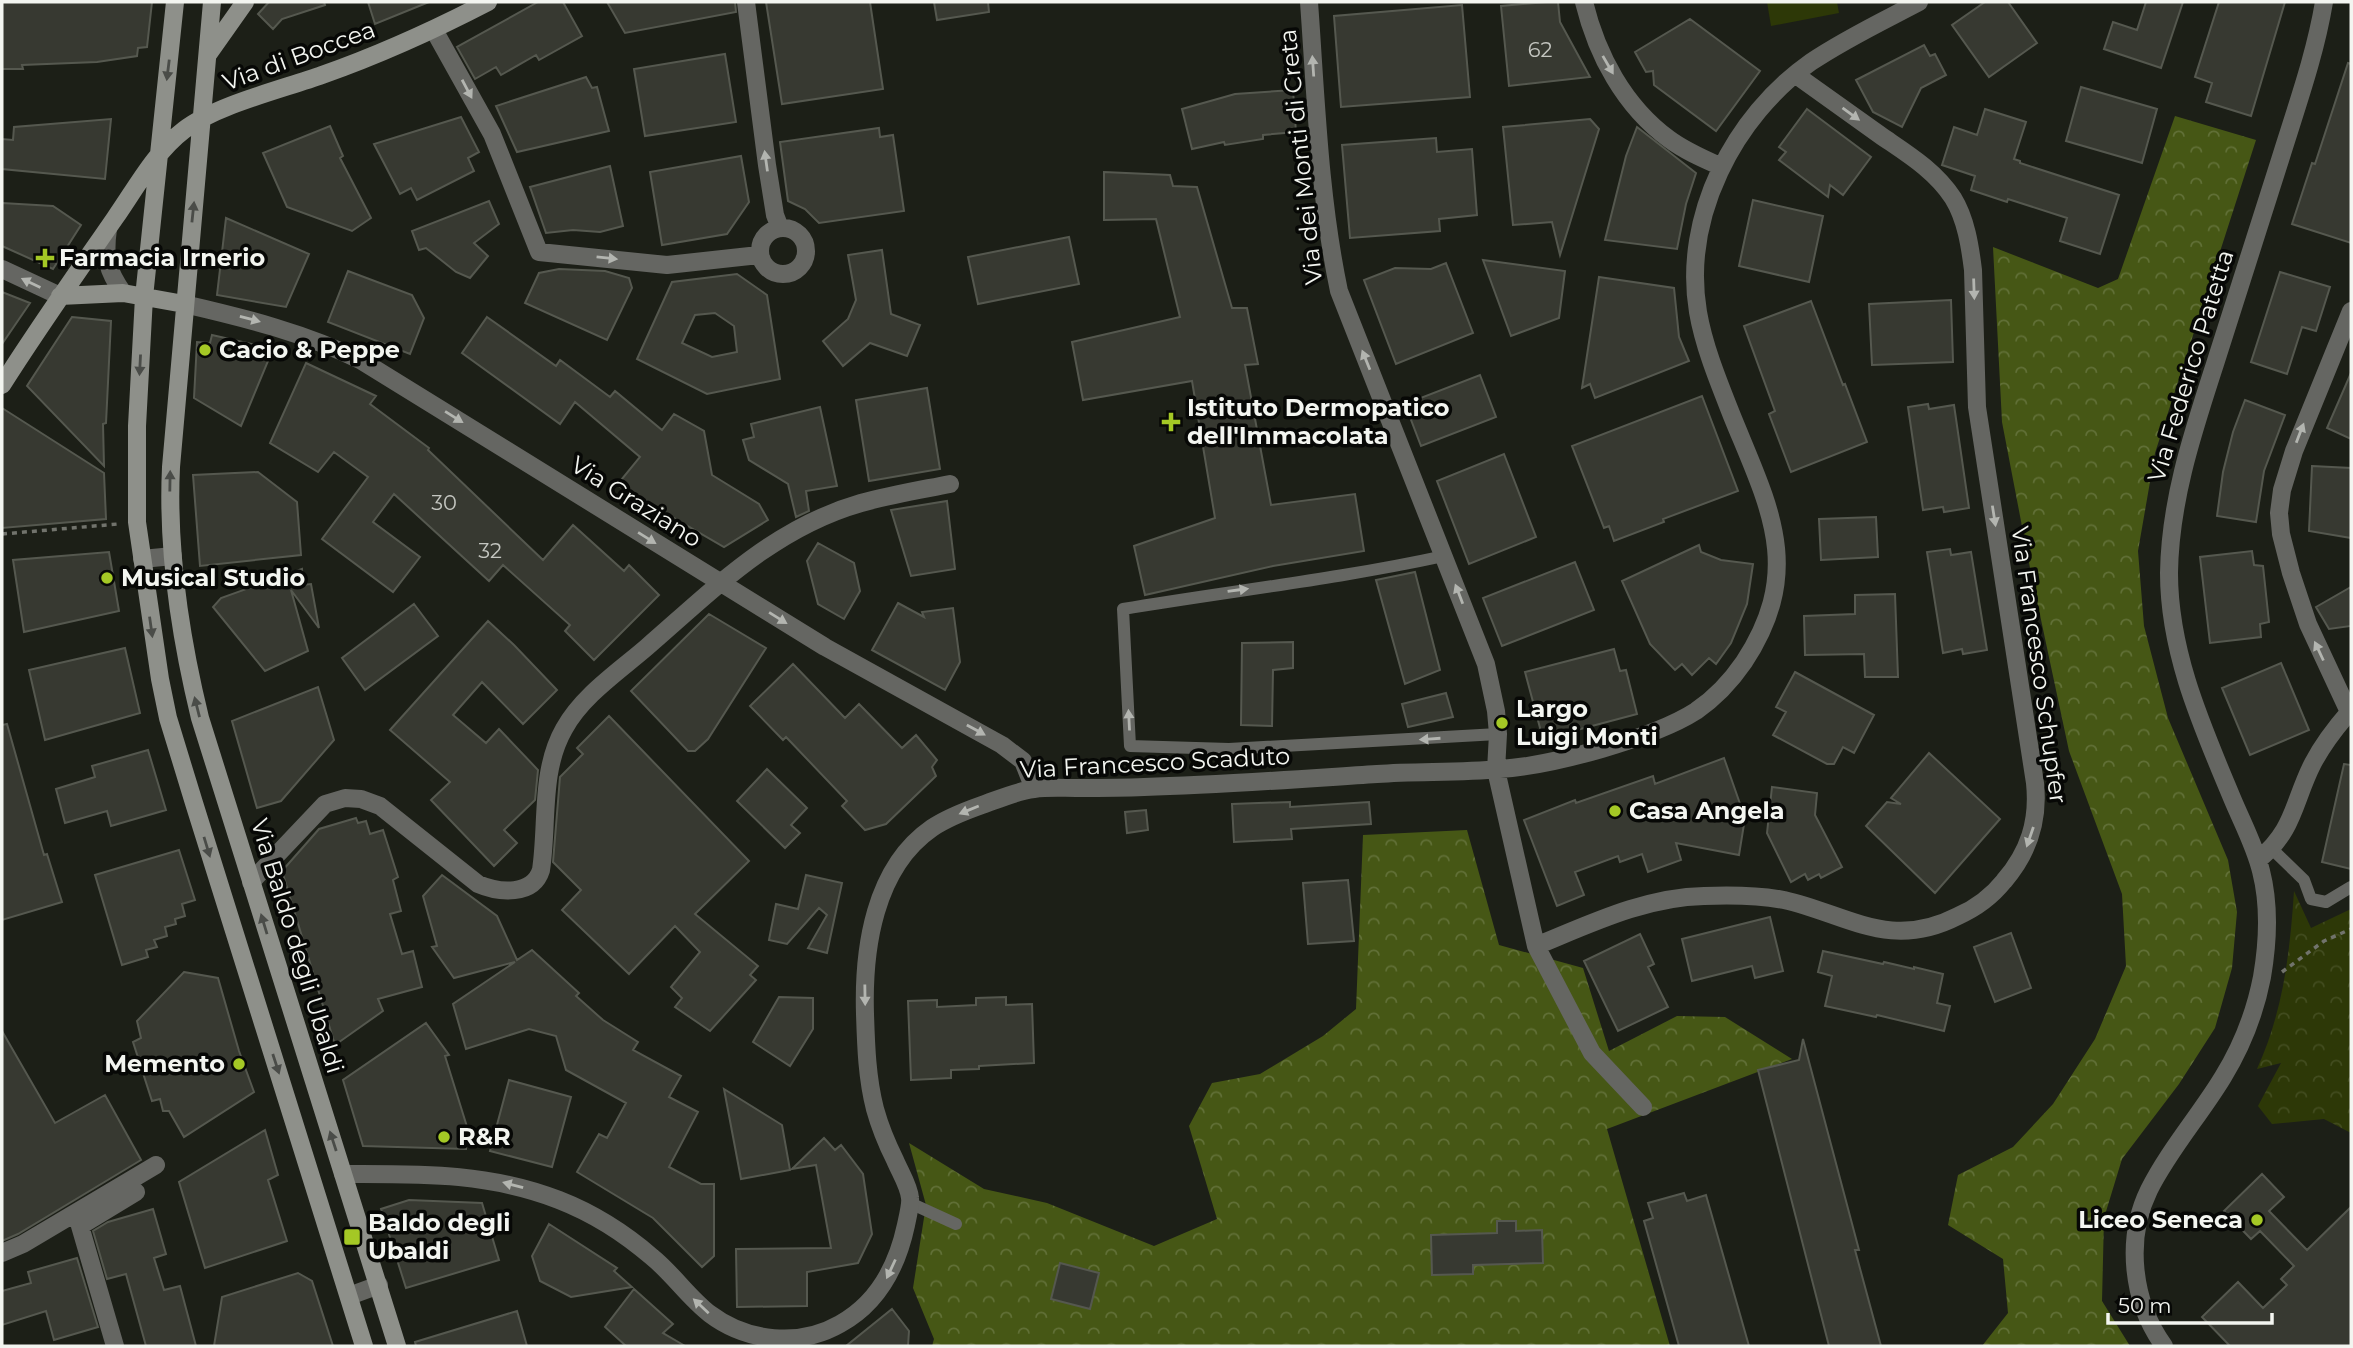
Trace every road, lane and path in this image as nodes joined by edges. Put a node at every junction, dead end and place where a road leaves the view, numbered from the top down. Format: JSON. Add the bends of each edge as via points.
{"nodes":[{"id":1,"x":175,"y":2,"type":"edge"},
{"id":2,"x":212,"y":2,"type":"edge"},
{"id":3,"x":245,"y":2,"type":"edge"},
{"id":4,"x":488,"y":2,"type":"edge"},
{"id":5,"x":746,"y":2,"type":"edge"},
{"id":6,"x":1309,"y":2,"type":"edge"},
{"id":7,"x":1584,"y":2,"type":"edge"},
{"id":8,"x":1919,"y":2,"type":"edge"},
{"id":9,"x":2324,"y":2,"type":"edge"},
{"id":10,"x":434,"y":30,"type":"junction"},
{"id":11,"x":207,"y":56,"type":"junction"},
{"id":12,"x":1796,"y":75,"type":"junction"},
{"id":13,"x":202,"y":118,"type":"junction"},
{"id":14,"x":158,"y":156,"type":"junction"},
{"id":15,"x":1722,"y":167,"type":"junction"},
{"id":16,"x":780,"y":228,"type":"junction"},
{"id":17,"x":107,"y":229,"type":"junction"},
{"id":18,"x":760,"y":254,"type":"junction"},
{"id":19,"x":2,"y":269,"type":"edge"},
{"id":20,"x":123,"y":293,"type":"junction"},
{"id":21,"x":60,"y":296,"type":"junction"},
{"id":22,"x":144,"y":297,"type":"junction"},
{"id":23,"x":184,"y":304,"type":"junction"},
{"id":24,"x":2351,"y":311,"type":"edge"},
{"id":25,"x":2,"y":385,"type":"edge"},
{"id":26,"x":950,"y":484,"type":"dead end"},
{"id":27,"x":137,"y":522,"type":"junction"},
{"id":28,"x":2,"y":534,"type":"edge"},
{"id":29,"x":173,"y":556,"type":"junction"},
{"id":30,"x":1444,"y":556,"type":"junction"},
{"id":31,"x":142,"y":559,"type":"junction"},
{"id":32,"x":720,"y":582,"type":"junction"},
{"id":33,"x":2350,"y":711,"type":"edge"},
{"id":34,"x":1498,"y":734,"type":"junction"},
{"id":35,"x":1496,"y":770,"type":"junction"},
{"id":36,"x":1034,"y":789,"type":"junction"},
{"id":37,"x":2265,"y":855,"type":"junction"},
{"id":38,"x":251,"y":883,"type":"junction"},
{"id":39,"x":2351,"y":887,"type":"edge"},
{"id":40,"x":2351,"y":929,"type":"edge"},
{"id":41,"x":1536,"y":946,"type":"junction"},
{"id":42,"x":2259,"y":988,"type":"junction"},
{"id":43,"x":1643,"y":1107,"type":"dead end"},
{"id":44,"x":156,"y":1166,"type":"dead end"},
{"id":45,"x":343,"y":1174,"type":"junction"},
{"id":46,"x":136,"y":1192,"type":"dead end"},
{"id":47,"x":911,"y":1203,"type":"junction"},
{"id":48,"x":956,"y":1224,"type":"dead end"},
{"id":49,"x":2,"y":1253,"type":"edge"},
{"id":50,"x":379,"y":1285,"type":"junction"},
{"id":51,"x":349,"y":1296,"type":"junction"},
{"id":52,"x":115,"y":1346,"type":"edge"},
{"id":53,"x":364,"y":1346,"type":"edge"},
{"id":54,"x":397,"y":1346,"type":"edge"},
{"id":55,"x":2164,"y":1346,"type":"edge"}],
"edges":[{"from":1,"to":14,"type":"main road","one_way":true},
{"from":2,"to":11,"type":"main road","name":"Via Baldo degli Ubaldi"},
{"from":3,"to":11,"type":"main road"},
{"from":4,"to":10,"type":"main road","name":"Via di Boccea"},
{"from":16,"to":5,"type":"street","one_way":true},
{"from":30,"to":6,"type":"street","name":"Via dei Monti di Creta","one_way":true,"via":[[1339,290],[1322,178]]},
{"from":7,"to":15,"type":"street","one_way":true,"via":[[1602,57],[1640,113],[1671,140]]},
{"from":8,"to":12,"type":"street","name":"Via Francesco Scaduto"},
{"from":9,"to":37,"type":"street","name":"Via Federico Patetta","via":[[2304,83],[2186,456],[2170,553],[2174,626],[2188,685],[2202,727]]},
{"from":10,"to":13,"type":"main road","name":"Via di Boccea"},
{"from":10,"to":18,"type":"street","one_way":true,"via":[[492,134],[539,252],[667,265]]},
{"from":11,"to":13,"type":"main road","name":"Via Baldo degli Ubaldi"},
{"from":12,"to":15,"type":"street","name":"Via Francesco Scaduto","via":[[1755,116]]},
{"from":12,"to":41,"type":"street","name":"Via Francesco Schupfer","one_way":true,"via":[[1935,175],[1964,222],[1973,270],[1978,407],[2035,783],[2034,828],[2017,865],[1998,888],[1969,911],[1929,928],[1879,929],[1782,900],[1700,896],[1634,908]]},
{"from":13,"to":14,"type":"main road","name":"Via di Boccea"},
{"from":23,"to":13,"type":"main road","name":"Via Baldo degli Ubaldi","one_way":true},
{"from":14,"to":17,"type":"main road","name":"Via di Boccea"},
{"from":14,"to":22,"type":"main road"},
{"from":15,"to":35,"type":"street","name":"Via Francesco Scaduto","via":[[1701,225],[1696,297],[1705,340],[1773,524],[1776,581],[1765,620],[1734,676],[1692,713],[1586,752]]},
{"from":16,"to":18,"type":"street","via":[[768,233]]},
{"from":16,"to":18,"type":"street","via":[[788,228],[803,240],[806,250],[798,268],[790,273],[771,271]]},
{"from":17,"to":20,"type":"street","via":[[108,268]]},
{"from":17,"to":21,"type":"main road","name":"Via di Boccea"},
{"from":21,"to":19,"type":"street","one_way":true},
{"from":20,"to":21,"type":"main road"},
{"from":20,"to":22,"type":"main road"},
{"from":21,"to":25,"type":"main road","name":"Via di Boccea"},
{"from":22,"to":23,"type":"main road"},
{"from":22,"to":27,"type":"main road","one_way":true},
{"from":29,"to":23,"type":"main road","name":"Via Baldo degli Ubaldi","one_way":true,"via":[[170,482]]},
{"from":23,"to":32,"type":"street","name":"Via Graziano","one_way":true,"via":[[290,331],[362,360]]},
{"from":33,"to":24,"type":"street","one_way":true,"via":[[2308,624],[2279,513],[2294,451]]},
{"from":26,"to":32,"type":"street","via":[[839,511],[765,548]]},
{"from":27,"to":28,"type":"path"},
{"from":27,"to":31,"type":"main road"},
{"from":29,"to":31,"type":"street"},
{"from":38,"to":29,"type":"main road","name":"Via Baldo degli Ubaldi","one_way":true,"via":[[194,694]]},
{"from":34,"to":30,"type":"street","name":"Via dei Monti di Creta","one_way":true,"via":[[1484,658]]},
{"from":34,"to":30,"type":"lane","one_way":true,"via":[[1229,749],[1130,746],[1123,609]]},
{"from":31,"to":51,"type":"main road","one_way":true,"via":[[168,718]]},
{"from":32,"to":36,"type":"street","name":"Via Graziano","one_way":true,"via":[[825,647],[1002,744],[1023,761]]},
{"from":32,"to":38,"type":"street","via":[[587,699],[563,730],[546,801],[541,870],[532,884],[502,891],[478,884],[380,806],[345,798],[326,804]]},
{"from":33,"to":37,"type":"street","via":[[2314,761],[2291,820]]},
{"from":34,"to":35,"type":"street"},
{"from":35,"to":36,"type":"street","name":"Via Francesco Scaduto","via":[[1201,786]]},
{"from":35,"to":41,"type":"street"},
{"from":36,"to":47,"type":"street","name":"Via Francesco Scaduto","one_way":true,"via":[[963,812],[930,829],[899,862],[877,910],[865,973],[867,1061],[878,1117]]},
{"from":37,"to":39,"type":"lane","via":[[2304,880],[2311,899],[2326,902]]},
{"from":37,"to":42,"type":"street","name":"Via Federico Patetta","via":[[2267,921]]},
{"from":45,"to":38,"type":"main road","name":"Via Baldo degli Ubaldi","one_way":true},
{"from":40,"to":42,"type":"path","via":[[2324,941]]},
{"from":41,"to":43,"type":"street","via":[[1592,1053]]},
{"from":42,"to":55,"type":"street","name":"Via Federico Patetta","via":[[2249,1025],[2229,1067],[2143,1205],[2136,1239],[2138,1291]]},
{"from":44,"to":49,"type":"street"},
{"from":47,"to":45,"type":"street","one_way":true,"via":[[893,1266],[867,1304],[824,1332],[781,1339],[744,1332],[715,1318],[619,1230],[565,1202],[474,1177]]},
{"from":45,"to":50,"type":"main road","name":"Via Baldo degli Ubaldi"},
{"from":46,"to":52,"type":"street","via":[[80,1226]]},
{"from":47,"to":48,"type":"lane"},
{"from":50,"to":51,"type":"street"},
{"from":50,"to":54,"type":"main road","name":"Via Baldo degli Ubaldi"},
{"from":51,"to":53,"type":"main road"}]}
